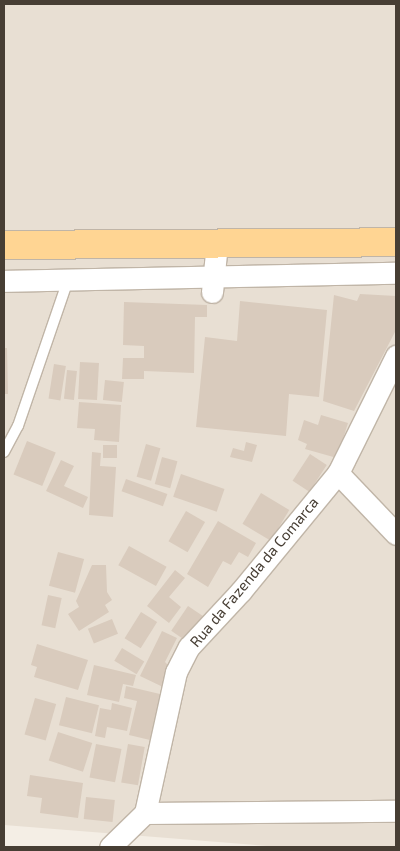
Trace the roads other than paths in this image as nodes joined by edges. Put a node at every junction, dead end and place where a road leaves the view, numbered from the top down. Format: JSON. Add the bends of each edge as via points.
{"nodes":[{"id":1,"x":396,"y":242,"type":"edge"},
{"id":2,"x":217,"y":244,"type":"junction"},
{"id":3,"x":4,"y":245,"type":"edge"},
{"id":4,"x":97,"y":245,"type":"junction"},
{"id":5,"x":396,"y":273,"type":"edge"},
{"id":6,"x":68,"y":280,"type":"junction"},
{"id":7,"x":93,"y":280,"type":"junction"},
{"id":8,"x":4,"y":281,"type":"edge"},
{"id":9,"x":212,"y":284,"type":"junction"},
{"id":10,"x":396,"y":356,"type":"edge"},
{"id":11,"x":4,"y":452,"type":"edge"},
{"id":12,"x":338,"y":473,"type":"junction"},
{"id":13,"x":396,"y":534,"type":"edge"},
{"id":14,"x":396,"y":811,"type":"edge"},
{"id":15,"x":145,"y":813,"type":"junction"},
{"id":16,"x":110,"y":847,"type":"edge"}],
"edges":[{"from":1,"to":2,"type":"main road"},
{"from":2,"to":4,"type":"main road"},
{"from":2,"to":9,"type":"street"},
{"from":3,"to":4,"type":"main road"},
{"from":4,"to":7,"type":"street"},
{"from":5,"to":9,"type":"street"},
{"from":6,"to":7,"type":"street"},
{"from":6,"to":8,"type":"street"},
{"from":6,"to":11,"type":"lane","via":[[18,426]]},
{"from":7,"to":9,"type":"street"},
{"from":10,"to":12,"type":"street","name":"Rua da Fazenda da Comarca"},
{"from":12,"to":13,"type":"street"},
{"from":12,"to":15,"type":"street","name":"Rua da Fazenda da Comarca","via":[[241,591],[189,647],[176,672]]},
{"from":14,"to":15,"type":"street"},
{"from":15,"to":16,"type":"street"}]}
